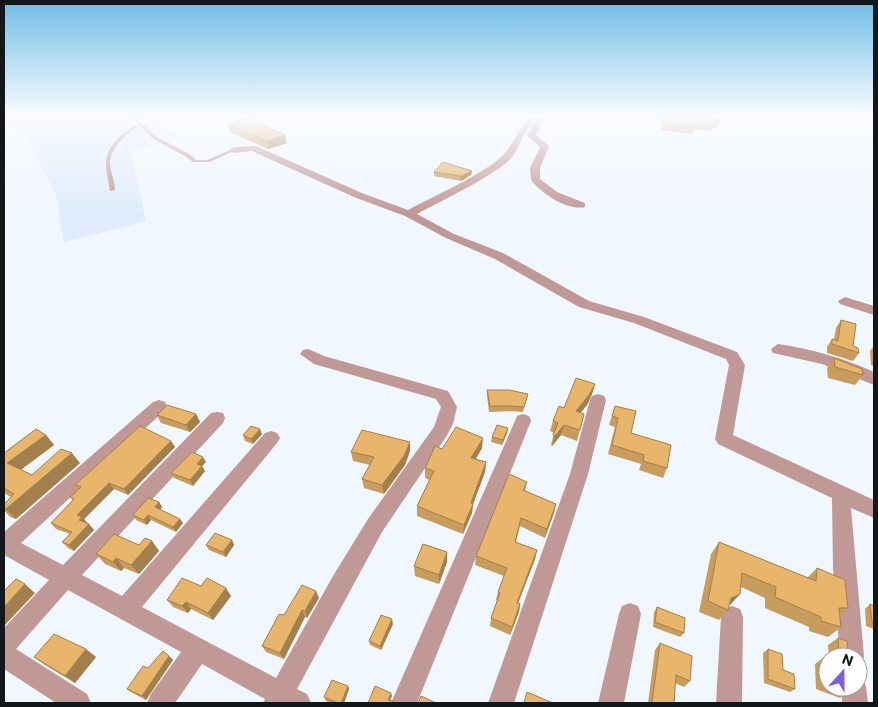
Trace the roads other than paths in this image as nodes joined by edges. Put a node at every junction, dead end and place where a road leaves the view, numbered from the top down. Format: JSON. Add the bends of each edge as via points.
{"nodes":[{"id":1,"x":116,"y":148,"type":"edge"},
{"id":2,"x":174,"y":148,"type":"edge"},
{"id":3,"x":513,"y":148,"type":"edge"},
{"id":4,"x":544,"y":148,"type":"edge"},
{"id":5,"x":234,"y":150,"type":"joint"},
{"id":6,"x":112,"y":190,"type":"dead end"},
{"id":7,"x":582,"y":205,"type":"dead end"},
{"id":8,"x":409,"y":214,"type":"junction"},
{"id":9,"x":845,"y":301,"type":"dead end"},
{"id":10,"x":874,"y":311,"type":"edge"},
{"id":11,"x":778,"y":350,"type":"dead end"},
{"id":12,"x":308,"y":354,"type":"dead end"},
{"id":13,"x":874,"y":379,"type":"edge"},
{"id":14,"x":598,"y":400,"type":"dead end"},
{"id":15,"x":159,"y":406,"type":"dead end"},
{"id":16,"x":217,"y":418,"type":"dead end"},
{"id":17,"x":523,"y":421,"type":"dead end"},
{"id":18,"x":271,"y":438,"type":"dead end"},
{"id":19,"x":841,"y":495,"type":"junction"},
{"id":20,"x":874,"y":509,"type":"edge"},
{"id":21,"x":4,"y":544,"type":"edge"},
{"id":22,"x":64,"y":577,"type":"junction"},
{"id":23,"x":125,"y":610,"type":"junction"},
{"id":24,"x":630,"y":614,"type":"dead end"},
{"id":25,"x":732,"y":617,"type":"dead end"},
{"id":26,"x":4,"y":645,"type":"edge"},
{"id":27,"x":851,"y":647,"type":"edge"},
{"id":28,"x":198,"y":649,"type":"junction"},
{"id":29,"x":4,"y":655,"type":"edge"},
{"id":30,"x":64,"y":700,"type":"edge"},
{"id":31,"x":285,"y":700,"type":"edge"},
{"id":32,"x":160,"y":703,"type":"edge"},
{"id":33,"x":404,"y":703,"type":"edge"},
{"id":34,"x":502,"y":703,"type":"edge"},
{"id":35,"x":611,"y":703,"type":"edge"},
{"id":36,"x":728,"y":703,"type":"edge"}],
"edges":[{"from":1,"to":6,"type":"lane","via":[[108,161]]},
{"from":2,"to":5,"type":"lane","via":[[195,161],[208,161]]},
{"from":3,"to":8,"type":"street","via":[[494,167]]},
{"from":4,"to":7,"type":"street","via":[[533,173],[535,181],[543,188]]},
{"from":5,"to":8,"type":"street","via":[[253,148]]},
{"from":8,"to":19,"type":"street","via":[[450,236],[522,267],[584,304],[732,356],[737,365],[724,439]]},
{"from":9,"to":10,"type":"street"},
{"from":11,"to":13,"type":"street","via":[[822,358]]},
{"from":12,"to":31,"type":"street","via":[[319,360],[442,395],[450,407],[446,423],[354,557]]},
{"from":14,"to":34,"type":"street","via":[[579,474]]},
{"from":15,"to":21,"type":"street"},
{"from":16,"to":22,"type":"street"},
{"from":17,"to":33,"type":"street"},
{"from":18,"to":23,"type":"street"},
{"from":19,"to":20,"type":"street"},
{"from":19,"to":27,"type":"street"},
{"from":21,"to":22,"type":"street"},
{"from":22,"to":23,"type":"street"},
{"from":22,"to":26,"type":"street"},
{"from":23,"to":28,"type":"street"},
{"from":24,"to":35,"type":"street"},
{"from":25,"to":36,"type":"street"},
{"from":28,"to":31,"type":"street"},
{"from":28,"to":32,"type":"street"},
{"from":29,"to":30,"type":"street"}]}
